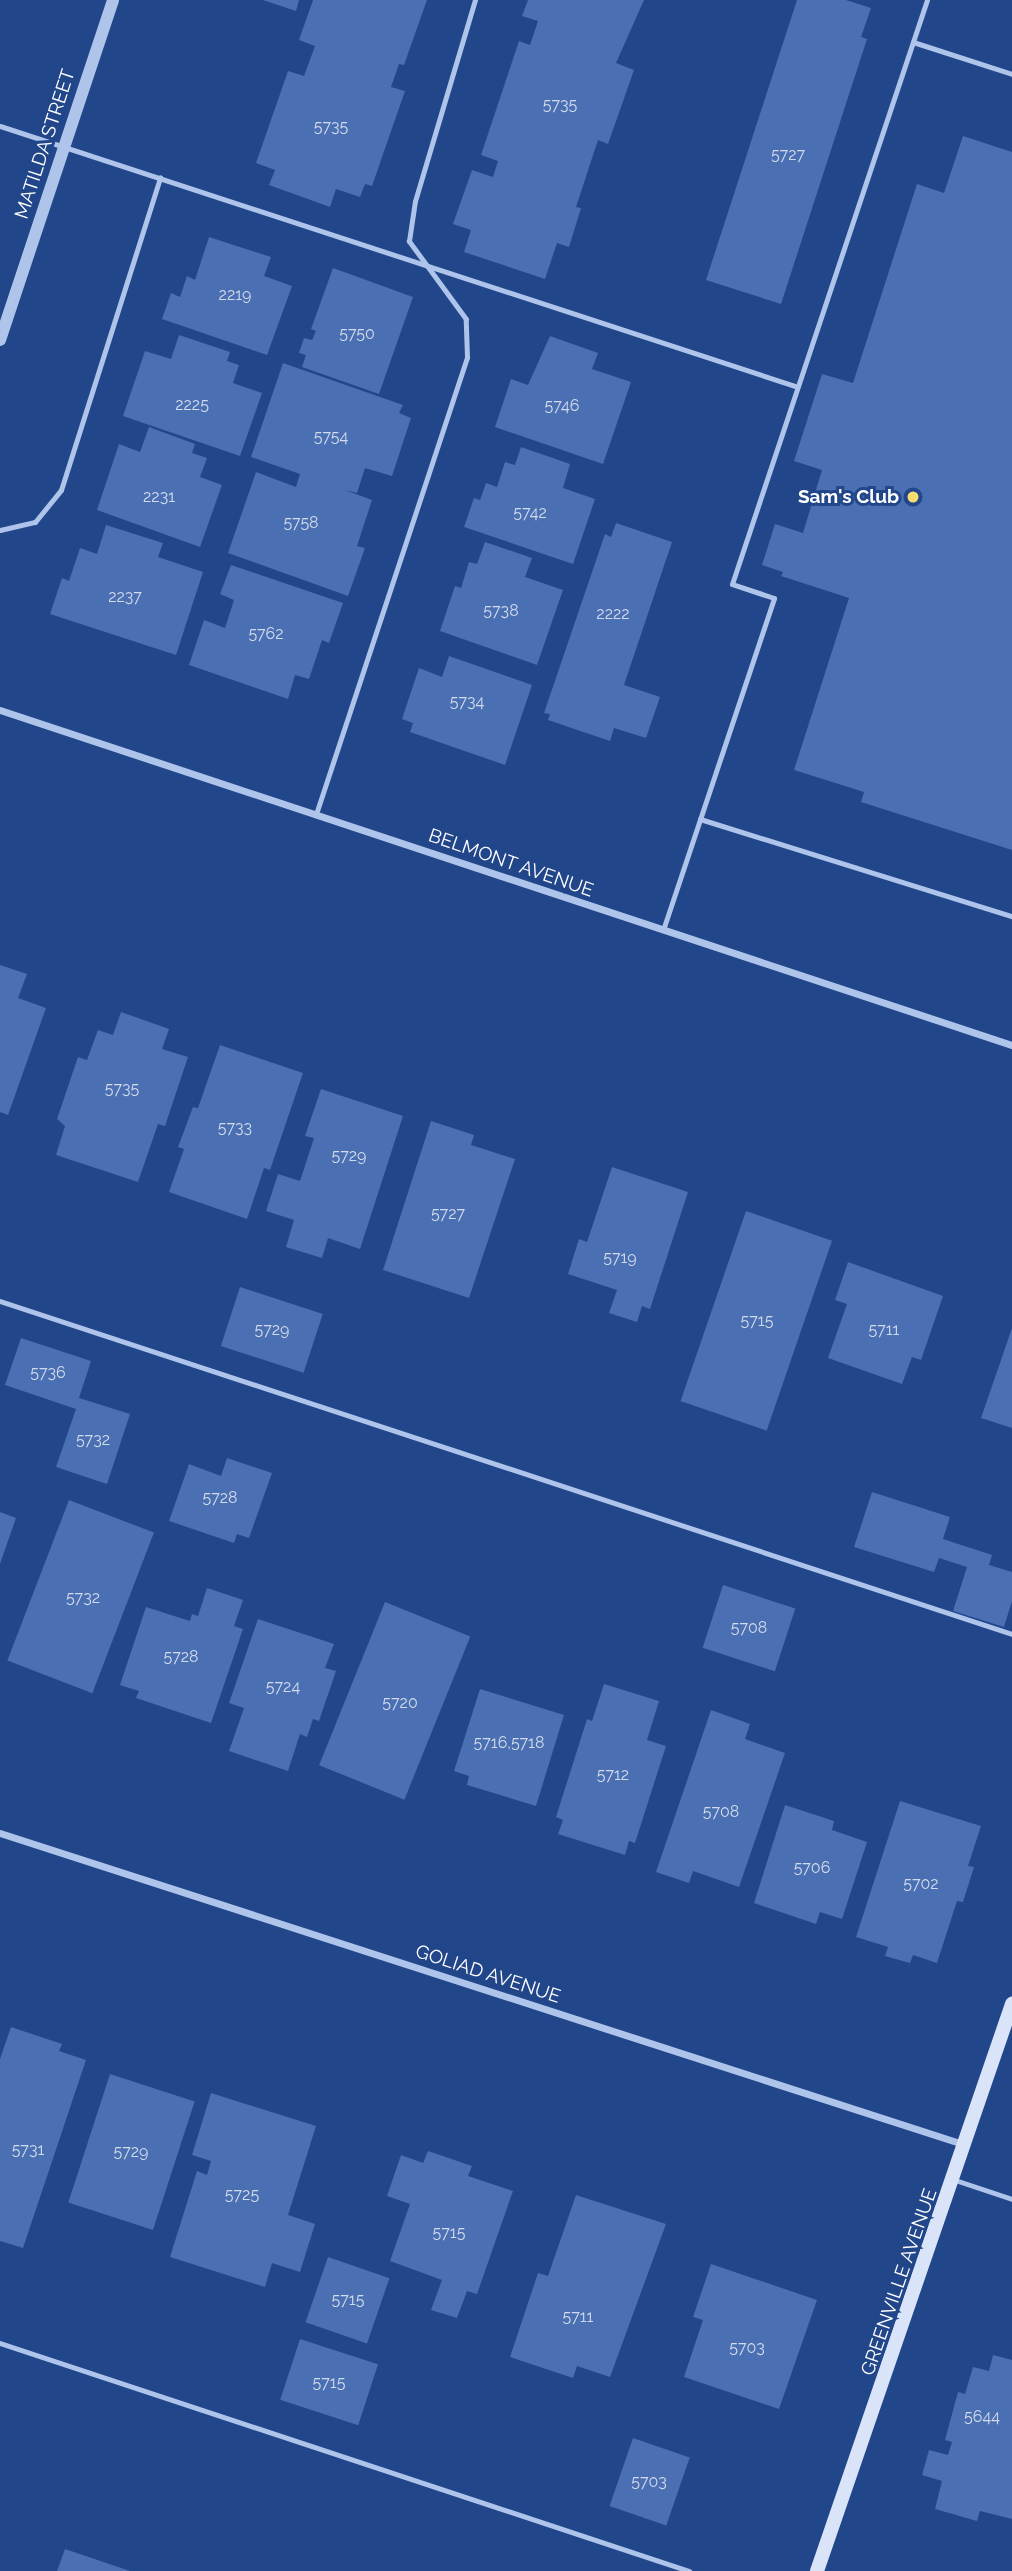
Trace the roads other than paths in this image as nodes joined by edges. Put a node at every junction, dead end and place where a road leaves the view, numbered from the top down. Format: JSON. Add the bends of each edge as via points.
{"nodes":[{"id":1,"x":113,"y":0,"type":"edge"},
{"id":2,"x":475,"y":0,"type":"edge"},
{"id":3,"x":928,"y":0,"type":"edge"},
{"id":4,"x":913,"y":42,"type":"junction"},
{"id":5,"x":1012,"y":74,"type":"edge"},
{"id":6,"x":0,"y":125,"type":"edge"},
{"id":7,"x":64,"y":146,"type":"junction"},
{"id":8,"x":160,"y":177,"type":"junction"},
{"id":9,"x":421,"y":261,"type":"junction"},
{"id":10,"x":0,"y":340,"type":"edge"},
{"id":11,"x":794,"y":386,"type":"junction"},
{"id":12,"x":0,"y":530,"type":"edge"},
{"id":13,"x":0,"y":710,"type":"edge"},
{"id":14,"x":316,"y":814,"type":"junction"},
{"id":15,"x":700,"y":819,"type":"junction"},
{"id":16,"x":1012,"y":916,"type":"edge"},
{"id":17,"x":663,"y":930,"type":"junction"},
{"id":18,"x":1012,"y":1045,"type":"edge"},
{"id":19,"x":0,"y":1301,"type":"edge"},
{"id":20,"x":1012,"y":1634,"type":"edge"},
{"id":21,"x":0,"y":1833,"type":"edge"},
{"id":22,"x":1012,"y":2004,"type":"edge"},
{"id":23,"x":967,"y":2145,"type":"junction"},
{"id":24,"x":955,"y":2180,"type":"junction"},
{"id":25,"x":1012,"y":2199,"type":"edge"},
{"id":26,"x":0,"y":2343,"type":"edge"},
{"id":27,"x":689,"y":2571,"type":"edge"},
{"id":28,"x":817,"y":2571,"type":"edge"}],
"edges":[{"from":1,"to":7,"type":"street","name":"MATILDA STREET"},
{"from":2,"to":9,"type":"lane","via":[[415,201],[409,241]]},
{"from":3,"to":4,"type":"lane"},
{"from":4,"to":5,"type":"lane"},
{"from":4,"to":11,"type":"lane"},
{"from":6,"to":7,"type":"lane"},
{"from":7,"to":8,"type":"lane"},
{"from":7,"to":10,"type":"street","name":"MATILDA STREET"},
{"from":8,"to":9,"type":"lane"},
{"from":8,"to":12,"type":"lane","via":[[61,490],[35,522]]},
{"from":9,"to":11,"type":"lane"},
{"from":9,"to":14,"type":"lane","via":[[466,319],[467,357]]},
{"from":11,"to":15,"type":"lane","via":[[732,584],[774,598]]},
{"from":13,"to":14,"type":"street","name":"BELMONT AVENUE"},
{"from":14,"to":17,"type":"street","name":"BELMONT AVENUE"},
{"from":15,"to":16,"type":"lane"},
{"from":15,"to":17,"type":"lane"},
{"from":17,"to":18,"type":"street","name":"BELMONT AVENUE"},
{"from":19,"to":20,"type":"lane"},
{"from":21,"to":23,"type":"street","name":"GOLIAD AVENUE"},
{"from":22,"to":23,"type":"main road","name":"GREENVILLE AVENUE"},
{"from":23,"to":24,"type":"main road","name":"GREENVILLE AVENUE"},
{"from":24,"to":25,"type":"lane"},
{"from":24,"to":28,"type":"main road","name":"GREENVILLE AVENUE"},
{"from":26,"to":27,"type":"lane"}]}
